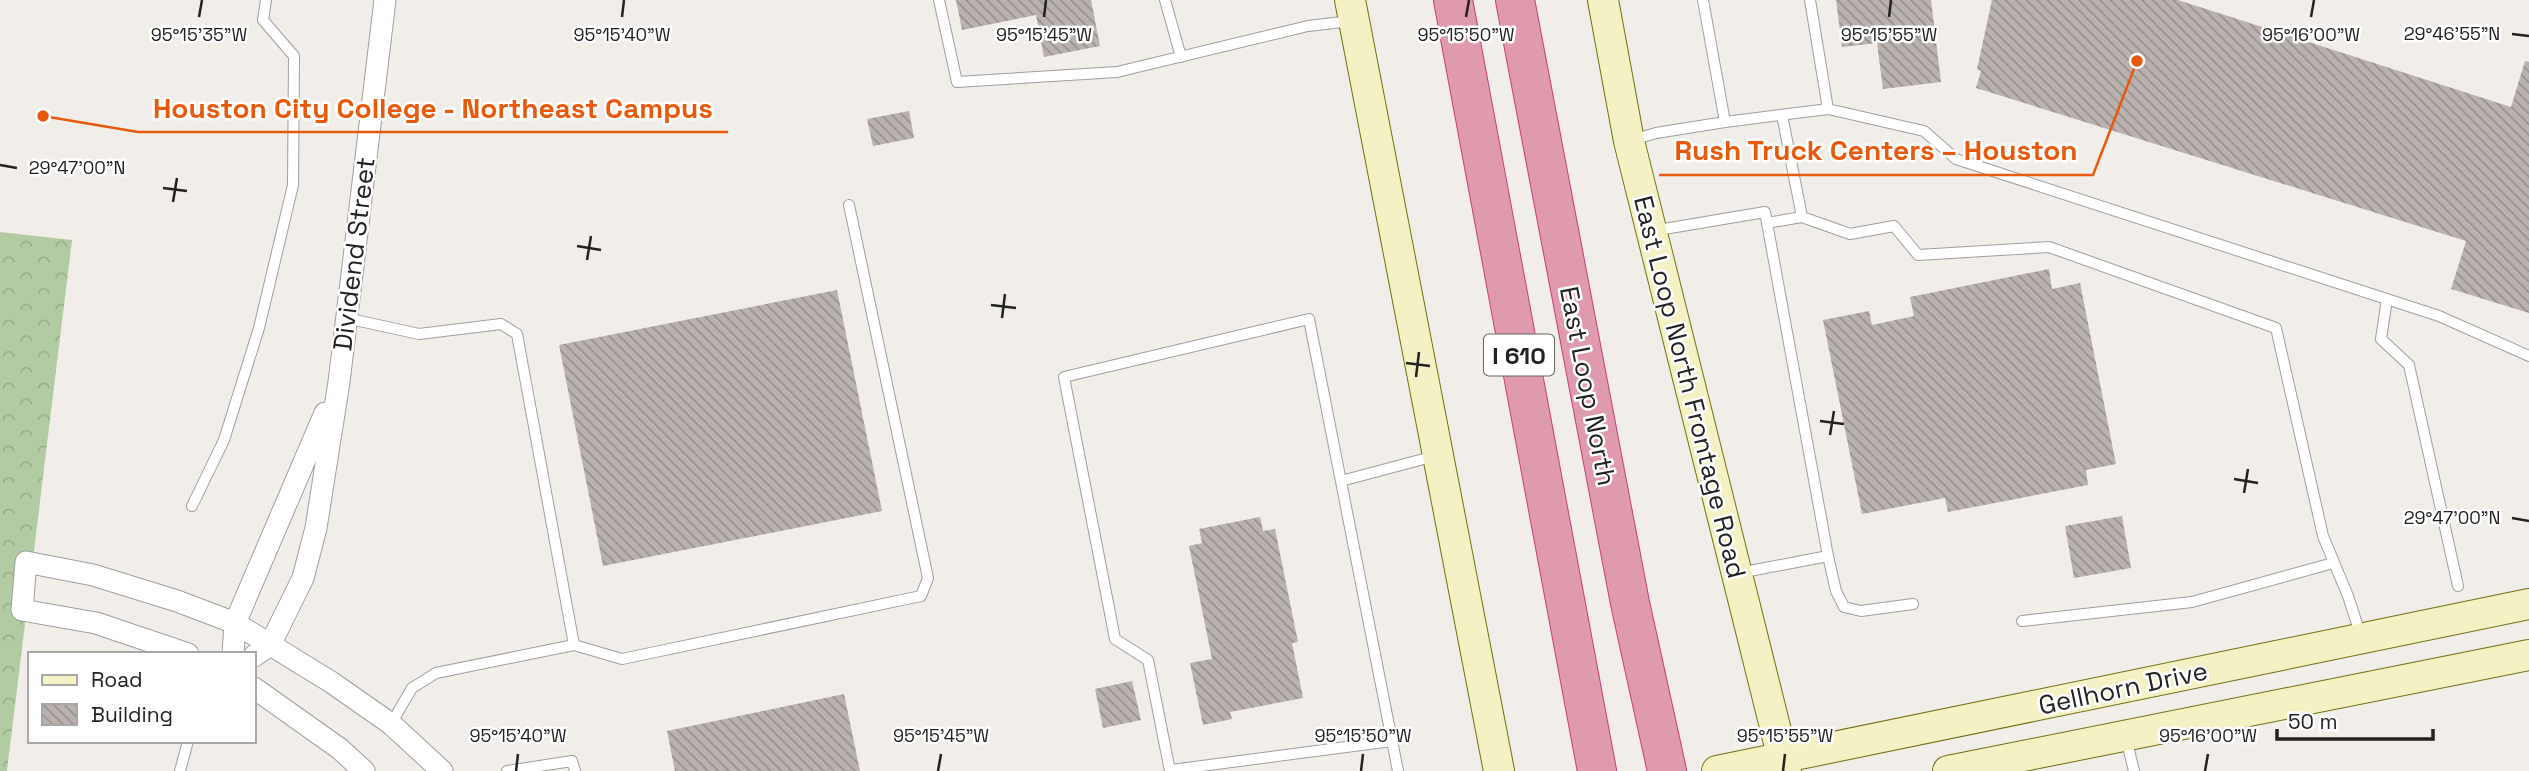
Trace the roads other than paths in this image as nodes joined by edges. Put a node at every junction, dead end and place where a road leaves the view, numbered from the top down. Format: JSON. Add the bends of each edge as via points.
{"nodes":[{"id":1,"x":266,"y":0,"type":"edge"},
{"id":2,"x":385,"y":0,"type":"edge"},
{"id":3,"x":939,"y":0,"type":"edge"},
{"id":4,"x":1165,"y":0,"type":"edge"},
{"id":5,"x":1453,"y":0,"type":"edge"},
{"id":6,"x":1515,"y":0,"type":"edge"},
{"id":7,"x":1603,"y":0,"type":"edge"},
{"id":8,"x":1703,"y":0,"type":"edge"},
{"id":9,"x":1810,"y":0,"type":"edge"},
{"id":10,"x":1352,"y":10,"type":"edge"},
{"id":11,"x":1181,"y":57,"type":"junction"},
{"id":12,"x":1828,"y":109,"type":"junction"},
{"id":13,"x":1782,"y":115,"type":"junction"},
{"id":14,"x":1725,"y":122,"type":"junction"},
{"id":15,"x":1629,"y":141,"type":"junction"},
{"id":16,"x":849,"y":205,"type":"dead end"},
{"id":17,"x":1802,"y":217,"type":"junction"},
{"id":18,"x":1767,"y":223,"type":"junction"},
{"id":19,"x":1651,"y":231,"type":"junction"},
{"id":20,"x":2387,"y":299,"type":"junction"},
{"id":21,"x":346,"y":318,"type":"junction"},
{"id":22,"x":2529,"y":356,"type":"edge"},
{"id":23,"x":338,"y":382,"type":"junction"},
{"id":24,"x":1438,"y":455,"type":"junction"},
{"id":25,"x":1341,"y":481,"type":"junction"},
{"id":26,"x":192,"y":506,"type":"dead end"},
{"id":27,"x":1828,"y":555,"type":"junction"},
{"id":28,"x":2333,"y":563,"type":"junction"},
{"id":29,"x":1736,"y":573,"type":"junction"},
{"id":30,"x":2458,"y":586,"type":"dead end"},
{"id":31,"x":1913,"y":604,"type":"dead end"},
{"id":32,"x":2529,"y":604,"type":"edge"},
{"id":33,"x":2022,"y":621,"type":"dead end"},
{"id":34,"x":235,"y":624,"type":"junction"},
{"id":35,"x":2362,"y":639,"type":"junction"},
{"id":36,"x":574,"y":645,"type":"junction"},
{"id":37,"x":262,"y":650,"type":"edge"},
{"id":38,"x":182,"y":652,"type":"edge"},
{"id":39,"x":233,"y":652,"type":"edge"},
{"id":40,"x":2529,"y":655,"type":"edge"},
{"id":41,"x":256,"y":689,"type":"edge"},
{"id":42,"x":2115,"y":690,"type":"junction"},
{"id":43,"x":391,"y":724,"type":"junction"},
{"id":44,"x":2126,"y":735,"type":"junction"},
{"id":45,"x":1392,"y":741,"type":"junction"},
{"id":46,"x":187,"y":743,"type":"edge"},
{"id":47,"x":1784,"y":765,"type":"edge"},
{"id":48,"x":180,"y":771,"type":"edge"},
{"id":49,"x":364,"y":771,"type":"edge"},
{"id":50,"x":442,"y":771,"type":"edge"},
{"id":51,"x":507,"y":771,"type":"edge"},
{"id":52,"x":575,"y":771,"type":"edge"},
{"id":53,"x":1170,"y":771,"type":"edge"},
{"id":54,"x":1398,"y":771,"type":"edge"},
{"id":55,"x":1499,"y":771,"type":"edge"},
{"id":56,"x":1597,"y":771,"type":"edge"},
{"id":57,"x":1667,"y":771,"type":"edge"},
{"id":58,"x":1717,"y":771,"type":"edge"},
{"id":59,"x":1948,"y":771,"type":"edge"},
{"id":60,"x":2134,"y":771,"type":"edge"}],
"edges":[{"from":1,"to":26,"type":"lane","via":[[263,20],[294,56],[293,185],[255,341],[224,440]]},
{"from":2,"to":21,"type":"street","name":"Dividend Street"},
{"from":3,"to":11,"type":"lane","via":[[957,82],[1118,72]]},
{"from":4,"to":11,"type":"lane"},
{"from":5,"to":56,"type":"highway","number":"I 610"},
{"from":6,"to":57,"type":"highway","name":"East Loop North","number":"I 610","via":[[1630,603]]},
{"from":7,"to":15,"type":"main road","name":"East Loop North Frontage Road"},
{"from":8,"to":14,"type":"lane"},
{"from":9,"to":12,"type":"lane"},
{"from":10,"to":11,"type":"lane","via":[[1308,26]]},
{"from":10,"to":24,"type":"main road"},
{"from":12,"to":13,"type":"lane"},
{"from":12,"to":20,"type":"lane","via":[[1924,131],[1956,159]]},
{"from":13,"to":14,"type":"lane"},
{"from":13,"to":17,"type":"lane"},
{"from":14,"to":15,"type":"lane"},
{"from":15,"to":19,"type":"main road","name":"East Loop North Frontage Road"},
{"from":16,"to":36,"type":"lane","via":[[928,578],[921,596],[622,659]]},
{"from":17,"to":18,"type":"lane"},
{"from":17,"to":28,"type":"lane","via":[[1850,234],[1894,226],[1918,255],[2049,247],[2276,328]]},
{"from":18,"to":19,"type":"lane","via":[[1765,212]]},
{"from":18,"to":27,"type":"lane"},
{"from":19,"to":29,"type":"main road","name":"East Loop North Frontage Road"},
{"from":20,"to":22,"type":"lane","via":[[2439,316]]},
{"from":20,"to":30,"type":"lane","via":[[2381,339],[2409,365]]},
{"from":21,"to":23,"type":"street","name":"Dividend Street"},
{"from":21,"to":36,"type":"lane","via":[[419,334],[501,324],[517,334]]},
{"from":23,"to":34,"type":"street","name":"Dividend Street"},
{"from":23,"to":37,"type":"street","name":"Dividend Street","via":[[316,528],[303,578]]},
{"from":24,"to":25,"type":"lane"},
{"from":24,"to":55,"type":"main road"},
{"from":25,"to":45,"type":"lane"},
{"from":25,"to":53,"type":"lane","via":[[1309,319],[1064,377],[1115,639],[1148,660]]},
{"from":27,"to":29,"type":"lane"},
{"from":27,"to":31,"type":"lane","via":[[1844,607],[1861,611]]},
{"from":28,"to":33,"type":"lane","via":[[2192,602]]},
{"from":28,"to":35,"type":"lane"},
{"from":29,"to":47,"type":"main road","name":"East Loop North Frontage Road"},
{"from":32,"to":35,"type":"main road","name":"Gellhorn Drive"},
{"from":34,"to":37,"type":"street"},
{"from":34,"to":38,"type":"street","via":[[93,575],[26,562],[22,610],[96,623]]},
{"from":34,"to":39,"type":"street","name":"Dividend Street"},
{"from":35,"to":42,"type":"main road","name":"Gellhorn Drive"},
{"from":36,"to":43,"type":"lane","via":[[436,673],[412,688]]},
{"from":37,"to":43,"type":"street","via":[[331,682]]},
{"from":40,"to":44,"type":"main road","name":"Gellhorn Drive"},
{"from":41,"to":49,"type":"street"},
{"from":42,"to":44,"type":"main road"},
{"from":42,"to":47,"type":"main road","name":"Gellhorn Drive"},
{"from":43,"to":50,"type":"street"},
{"from":44,"to":59,"type":"main road","name":"Gellhorn Drive"},
{"from":44,"to":60,"type":"lane"},
{"from":45,"to":53,"type":"lane"},
{"from":45,"to":54,"type":"lane"},
{"from":46,"to":48,"type":"lane"},
{"from":47,"to":58,"type":"main road","name":"Gellhorn Drive"},
{"from":51,"to":52,"type":"lane","via":[[572,761]]}]}
